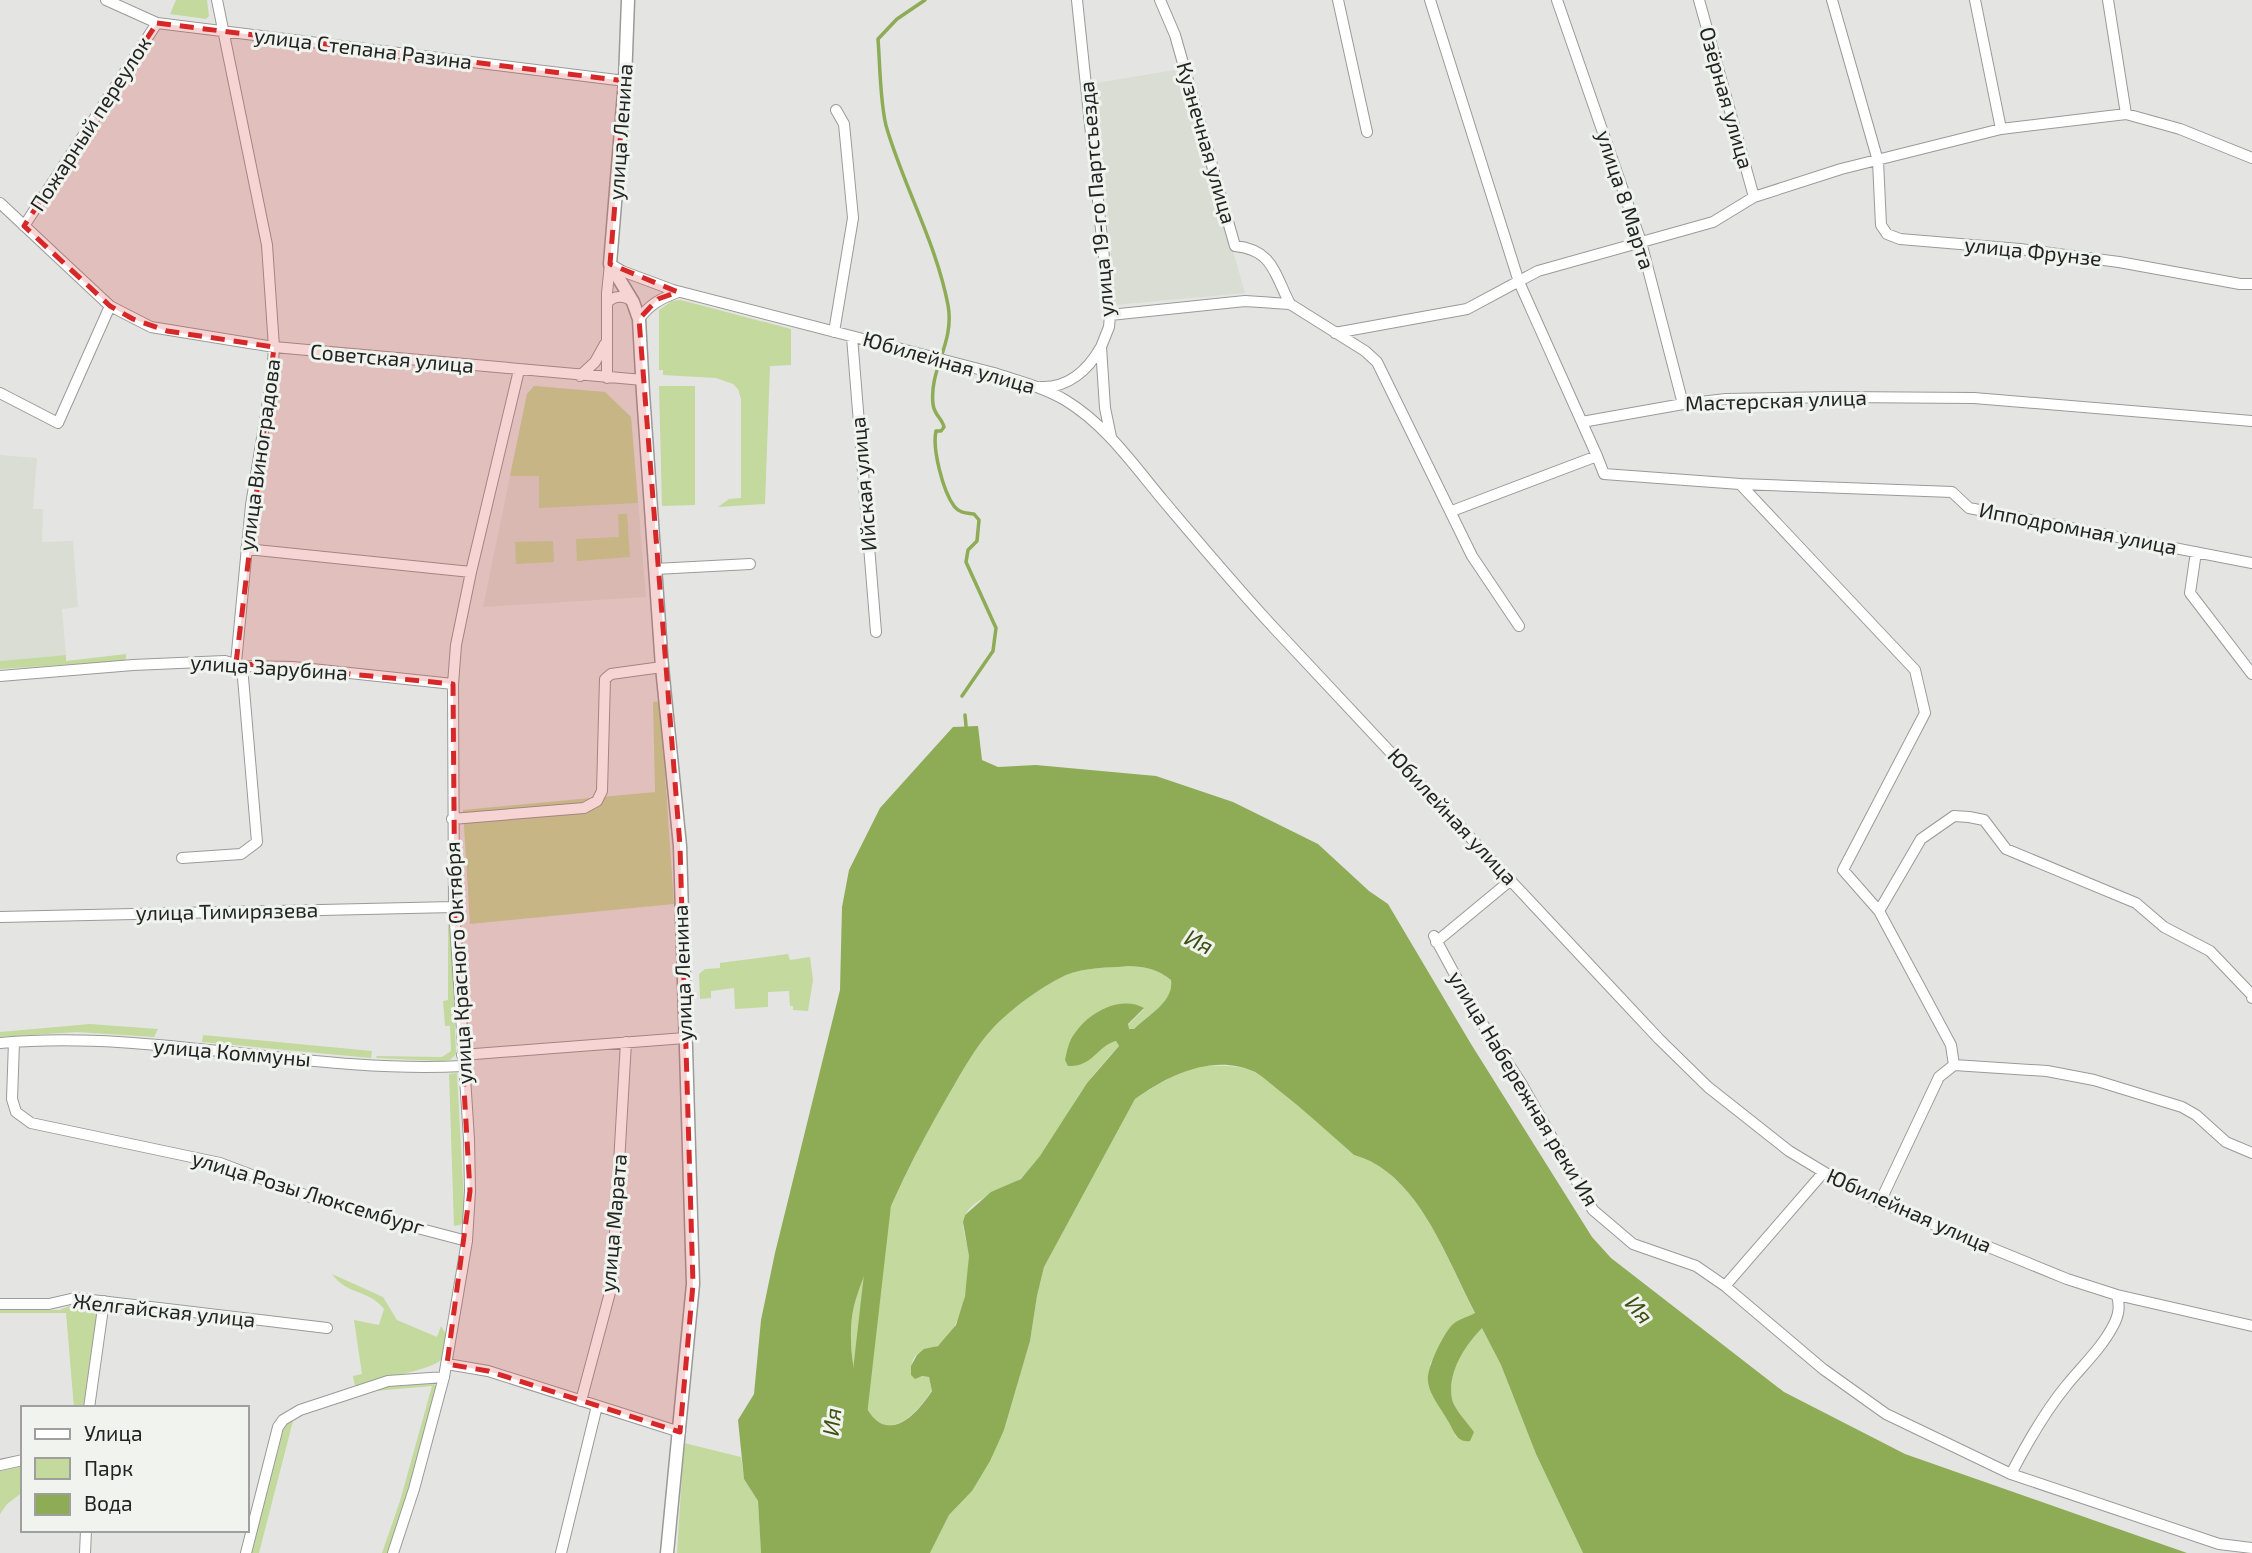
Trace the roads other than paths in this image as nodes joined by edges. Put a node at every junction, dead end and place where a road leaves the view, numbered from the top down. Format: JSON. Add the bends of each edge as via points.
{"nodes":[{"id":1,"x":106,"y":0,"type":"edge"},
{"id":2,"x":217,"y":0,"type":"edge"},
{"id":3,"x":628,"y":0,"type":"edge"},
{"id":4,"x":1077,"y":0,"type":"edge"},
{"id":5,"x":1160,"y":0,"type":"edge"},
{"id":6,"x":1338,"y":0,"type":"edge"},
{"id":7,"x":1430,"y":0,"type":"edge"},
{"id":8,"x":1557,"y":0,"type":"edge"},
{"id":9,"x":1699,"y":0,"type":"edge"},
{"id":10,"x":1832,"y":0,"type":"edge"},
{"id":11,"x":1975,"y":0,"type":"edge"},
{"id":12,"x":2108,"y":0,"type":"edge"},
{"id":13,"x":157,"y":23,"type":"junction"},
{"id":14,"x":224,"y":31,"type":"junction"},
{"id":15,"x":625,"y":80,"type":"junction"},
{"id":16,"x":836,"y":110,"type":"dead end"},
{"id":17,"x":2126,"y":114,"type":"junction"},
{"id":18,"x":2001,"y":129,"type":"junction"},
{"id":19,"x":1367,"y":132,"type":"dead end"},
{"id":20,"x":2252,"y":158,"type":"edge"},
{"id":21,"x":1878,"y":161,"type":"junction"},
{"id":22,"x":1754,"y":197,"type":"junction"},
{"id":23,"x":0,"y":203,"type":"edge"},
{"id":24,"x":24,"y":226,"type":"junction"},
{"id":25,"x":1641,"y":242,"type":"junction"},
{"id":26,"x":610,"y":264,"type":"junction"},
{"id":27,"x":1520,"y":282,"type":"junction"},
{"id":28,"x":2252,"y":284,"type":"edge"},
{"id":29,"x":678,"y":292,"type":"junction"},
{"id":30,"x":633,"y":302,"type":"junction"},
{"id":31,"x":607,"y":303,"type":"junction"},
{"id":32,"x":1290,"y":304,"type":"junction"},
{"id":33,"x":110,"y":306,"type":"junction"},
{"id":34,"x":1110,"y":315,"type":"junction"},
{"id":35,"x":639,"y":319,"type":"junction"},
{"id":36,"x":834,"y":332,"type":"junction"},
{"id":37,"x":1335,"y":333,"type":"junction"},
{"id":38,"x":852,"y":337,"type":"junction"},
{"id":39,"x":607,"y":341,"type":"junction"},
{"id":40,"x":274,"y":347,"type":"junction"},
{"id":41,"x":1101,"y":347,"type":"junction"},
{"id":42,"x":519,"y":370,"type":"junction"},
{"id":43,"x":580,"y":376,"type":"junction"},
{"id":44,"x":607,"y":379,"type":"junction"},
{"id":45,"x":643,"y":386,"type":"junction"},
{"id":46,"x":1034,"y":386,"type":"junction"},
{"id":47,"x":0,"y":393,"type":"edge"},
{"id":48,"x":1683,"y":404,"type":"junction"},
{"id":49,"x":2252,"y":421,"type":"edge"},
{"id":50,"x":1582,"y":422,"type":"junction"},
{"id":51,"x":1111,"y":437,"type":"junction"},
{"id":52,"x":1597,"y":456,"type":"junction"},
{"id":53,"x":1741,"y":484,"type":"junction"},
{"id":54,"x":1452,"y":511,"type":"junction"},
{"id":55,"x":246,"y":549,"type":"junction"},
{"id":56,"x":2196,"y":552,"type":"junction"},
{"id":57,"x":2252,"y":563,"type":"edge"},
{"id":58,"x":750,"y":564,"type":"dead end"},
{"id":59,"x":655,"y":569,"type":"junction"},
{"id":60,"x":471,"y":572,"type":"junction"},
{"id":61,"x":1519,"y":626,"type":"dead end"},
{"id":62,"x":876,"y":632,"type":"dead end"},
{"id":63,"x":239,"y":665,"type":"junction"},
{"id":64,"x":662,"y":667,"type":"junction"},
{"id":65,"x":2252,"y":674,"type":"edge"},
{"id":66,"x":0,"y":676,"type":"edge"},
{"id":67,"x":453,"y":684,"type":"junction"},
{"id":68,"x":452,"y":819,"type":"junction"},
{"id":69,"x":182,"y":858,"type":"dead end"},
{"id":70,"x":1511,"y":880,"type":"junction"},
{"id":71,"x":454,"y":907,"type":"junction"},
{"id":72,"x":1879,"y":911,"type":"junction"},
{"id":73,"x":0,"y":917,"type":"edge"},
{"id":74,"x":2252,"y":998,"type":"edge"},
{"id":75,"x":685,"y":1038,"type":"junction"},
{"id":76,"x":14,"y":1042,"type":"junction"},
{"id":77,"x":626,"y":1042,"type":"junction"},
{"id":78,"x":0,"y":1043,"type":"edge"},
{"id":79,"x":463,"y":1055,"type":"junction"},
{"id":80,"x":1954,"y":1065,"type":"junction"},
{"id":81,"x":463,"y":1066,"type":"junction"},
{"id":82,"x":2252,"y":1153,"type":"edge"},
{"id":83,"x":1823,"y":1173,"type":"junction"},
{"id":84,"x":1880,"y":1202,"type":"junction"},
{"id":85,"x":467,"y":1241,"type":"junction"},
{"id":86,"x":1725,"y":1286,"type":"junction"},
{"id":87,"x":2117,"y":1295,"type":"junction"},
{"id":88,"x":104,"y":1301,"type":"junction"},
{"id":89,"x":0,"y":1304,"type":"edge"},
{"id":90,"x":2252,"y":1326,"type":"edge"},
{"id":91,"x":327,"y":1328,"type":"dead end"},
{"id":92,"x":447,"y":1364,"type":"junction"},
{"id":93,"x":444,"y":1377,"type":"junction"},
{"id":94,"x":582,"y":1401,"type":"junction"},
{"id":95,"x":89,"y":1406,"type":"edge"},
{"id":96,"x":597,"y":1406,"type":"junction"},
{"id":97,"x":680,"y":1432,"type":"junction"},
{"id":98,"x":21,"y":1460,"type":"edge"},
{"id":99,"x":0,"y":1465,"type":"edge"},
{"id":100,"x":2011,"y":1474,"type":"junction"},
{"id":101,"x":86,"y":1532,"type":"edge"},
{"id":102,"x":2252,"y":1548,"type":"edge"},
{"id":103,"x":85,"y":1553,"type":"edge"},
{"id":104,"x":246,"y":1553,"type":"edge"},
{"id":105,"x":393,"y":1553,"type":"edge"},
{"id":106,"x":561,"y":1553,"type":"edge"},
{"id":107,"x":667,"y":1553,"type":"edge"}],
"edges":[{"from":1,"to":13,"type":"street","name":"улица Степана Разина"},
{"from":2,"to":14,"type":"street","name":"улица Виноградова"},
{"from":3,"to":15,"type":"main road","name":"улица Ленина"},
{"from":4,"to":34,"type":"street","name":"улица 19-го Партсъезда"},
{"from":5,"to":32,"type":"street","name":"Кузнечная улица","via":[[1175,35],[1235,246],[1265,255]]},
{"from":6,"to":19,"type":"street"},
{"from":7,"to":27,"type":"street"},
{"from":8,"to":25,"type":"street","name":"улица 8 Марта"},
{"from":9,"to":22,"type":"street","name":"Озёрная улица"},
{"from":10,"to":21,"type":"street"},
{"from":11,"to":18,"type":"street"},
{"from":12,"to":17,"type":"street"},
{"from":13,"to":14,"type":"street","name":"улица Степана Разина"},
{"from":13,"to":24,"type":"street","name":"Пожарный переулок"},
{"from":14,"to":15,"type":"street","name":"улица Степана Разина"},
{"from":14,"to":40,"type":"street","name":"улица Виноградова","via":[[267,245]]},
{"from":15,"to":26,"type":"main road","name":"улица Ленина"},
{"from":16,"to":36,"type":"street","via":[[844,124],[853,218]]},
{"from":17,"to":18,"type":"street"},
{"from":17,"to":20,"type":"street","via":[[2180,129]]},
{"from":18,"to":21,"type":"street"},
{"from":21,"to":22,"type":"street"},
{"from":21,"to":28,"type":"street","name":"улица Фрунзе","via":[[1881,225],[1887,234],[1900,239],[2119,261]]},
{"from":22,"to":25,"type":"street","via":[[1713,222]]},
{"from":23,"to":24,"type":"street","name":"Советская улица"},
{"from":24,"to":33,"type":"street","name":"Советская улица"},
{"from":25,"to":27,"type":"street","via":[[1538,271]]},
{"from":25,"to":48,"type":"street","name":"улица 8 Марта"},
{"from":26,"to":29,"type":"street","name":"Юбилейная улица"},
{"from":26,"to":30,"type":"main road","name":"улица Ленина"},
{"from":26,"to":31,"type":"street"},
{"from":27,"to":37,"type":"street","via":[[1467,309]]},
{"from":27,"to":50,"type":"street"},
{"from":29,"to":35,"type":"street","via":[[658,299]]},
{"from":29,"to":36,"type":"street","name":"Юбилейная улица"},
{"from":30,"to":31,"type":"street","via":[[620,297]]},
{"from":30,"to":35,"type":"main road","name":"улица Ленина"},
{"from":31,"to":39,"type":"street"},
{"from":32,"to":34,"type":"street","via":[[1245,301]]},
{"from":32,"to":37,"type":"street"},
{"from":33,"to":40,"type":"street","name":"Советская улица","via":[[167,331]]},
{"from":33,"to":47,"type":"street","via":[[58,423]]},
{"from":34,"to":41,"type":"street","name":"улица 19-го Партсъезда"},
{"from":35,"to":45,"type":"main road","name":"улица Ленина"},
{"from":36,"to":38,"type":"street","name":"Юбилейная улица"},
{"from":37,"to":54,"type":"street","via":[[1377,362]]},
{"from":38,"to":46,"type":"street","name":"Юбилейная улица"},
{"from":38,"to":62,"type":"street","name":"Ийская улица"},
{"from":39,"to":43,"type":"street","via":[[596,362]]},
{"from":39,"to":44,"type":"street"},
{"from":40,"to":42,"type":"street","name":"Советская улица"},
{"from":40,"to":55,"type":"street","name":"улица Виноградова"},
{"from":41,"to":46,"type":"street","via":[[1085,369],[1066,383]]},
{"from":41,"to":51,"type":"street","name":"улица 19-го Партсъезда"},
{"from":42,"to":43,"type":"street","name":"Советская улица"},
{"from":42,"to":60,"type":"street","name":"улица Красного Октября"},
{"from":43,"to":44,"type":"street","name":"Советская улица"},
{"from":44,"to":45,"type":"street","name":"Советская улица"},
{"from":45,"to":59,"type":"main road","name":"улица Ленина"},
{"from":46,"to":51,"type":"street","name":"Юбилейная улица","via":[[1072,405]]},
{"from":48,"to":49,"type":"street","name":"Мастерская улица","via":[[1751,398],[1974,398]]},
{"from":48,"to":50,"type":"street","name":"Мастерская улица"},
{"from":50,"to":52,"type":"street"},
{"from":51,"to":70,"type":"street","name":"Юбилейная улица","via":[[1244,596]]},
{"from":52,"to":53,"type":"street","name":"Ипподромная улица","via":[[1604,474]]},
{"from":52,"to":54,"type":"street"},
{"from":53,"to":56,"type":"street","name":"Ипподромная улица","via":[[1952,492],[1969,508]]},
{"from":53,"to":72,"type":"street","via":[[1915,670],[1925,713],[1843,870]]},
{"from":54,"to":61,"type":"street","via":[[1472,556]]},
{"from":55,"to":60,"type":"street"},
{"from":55,"to":63,"type":"street","name":"улица Виноградова"},
{"from":56,"to":57,"type":"street","name":"Ипподромная улица"},
{"from":56,"to":65,"type":"street","via":[[2190,593]]},
{"from":58,"to":59,"type":"street"},
{"from":59,"to":64,"type":"main road","name":"улица Ленина"},
{"from":60,"to":67,"type":"street","name":"улица Красного Октября"},
{"from":63,"to":66,"type":"street","name":"улица Зарубина","via":[[225,661],[157,664]]},
{"from":63,"to":67,"type":"street","name":"улица Зарубина"},
{"from":63,"to":69,"type":"street","name":"улица Виноградова","via":[[257,842],[241,854]]},
{"from":64,"to":68,"type":"street","via":[[611,674],[605,679],[602,790],[597,801],[584,808]]},
{"from":64,"to":75,"type":"main road","name":"улица Ленина","via":[[680,846]]},
{"from":67,"to":68,"type":"street","name":"улица Красного Октября"},
{"from":68,"to":71,"type":"street","name":"улица Красного Октября"},
{"from":70,"to":83,"type":"street","name":"Юбилейная улица","via":[[1708,1087],[1766,1135]]},
{"from":70,"to":86,"type":"street","name":"улица Набережная реки Ия","via":[[1435,939],[1593,1210],[1633,1244],[1696,1266]]},
{"from":71,"to":73,"type":"street","name":"улица Тимирязева"},
{"from":71,"to":79,"type":"street","name":"улица Красного Октября"},
{"from":72,"to":74,"type":"street","via":[[1921,839],[1954,817],[1976,818],[1984,820],[2006,849],[2136,902],[2164,927],[2210,951]]},
{"from":72,"to":80,"type":"street","via":[[1951,1045]]},
{"from":75,"to":77,"type":"street"},
{"from":75,"to":97,"type":"main road","name":"улица Ленина","via":[[692,1284]]},
{"from":76,"to":78,"type":"street","name":"улица Коммуны"},
{"from":76,"to":81,"type":"street","name":"улица Коммуны","via":[[81,1040],[343,1062]]},
{"from":76,"to":85,"type":"street","name":"улица Розы Люксембург","via":[[12,1099],[16,1112],[31,1123],[220,1163],[313,1198]]},
{"from":77,"to":79,"type":"street"},
{"from":77,"to":94,"type":"street","name":"улица Марата","via":[[612,1284]]},
{"from":79,"to":81,"type":"street","name":"улица Красного Октября"},
{"from":80,"to":82,"type":"street","via":[[2047,1071],[2107,1084],[2182,1107],[2232,1146]]},
{"from":80,"to":84,"type":"street","via":[[1939,1077]]},
{"from":81,"to":85,"type":"street","name":"улица Красного Октября","via":[[469,1139]]},
{"from":83,"to":84,"type":"street","name":"Юбилейная улица"},
{"from":83,"to":86,"type":"street"},
{"from":84,"to":87,"type":"street","name":"Юбилейная улица","via":[[2058,1276]]},
{"from":85,"to":92,"type":"street","name":"улица Красного Октября"},
{"from":86,"to":100,"type":"street","name":"улица Набережная реки Ия","via":[[1823,1369],[1886,1414]]},
{"from":87,"to":90,"type":"street","name":"Юбилейная улица"},
{"from":87,"to":100,"type":"street","via":[[2120,1308],[2114,1325],[2035,1429]]},
{"from":88,"to":89,"type":"street","name":"Желгайская улица","via":[[75,1298],[49,1304]]},
{"from":88,"to":91,"type":"street","name":"Желгайская улица"},
{"from":88,"to":95,"type":"street"},
{"from":92,"to":93,"type":"street","name":"улица Красного Октября"},
{"from":92,"to":94,"type":"street","via":[[488,1371]]},
{"from":93,"to":104,"type":"street","via":[[388,1381],[283,1420]]},
{"from":93,"to":105,"type":"street","name":"улица Красного Октября"},
{"from":94,"to":96,"type":"street"},
{"from":96,"to":97,"type":"street"},
{"from":96,"to":106,"type":"street"},
{"from":97,"to":107,"type":"main road","name":"улица Ленина"},
{"from":98,"to":99,"type":"street"},
{"from":100,"to":102,"type":"street","name":"улица Набережная реки Ия","via":[[2219,1544]]},
{"from":101,"to":103,"type":"street"}]}
